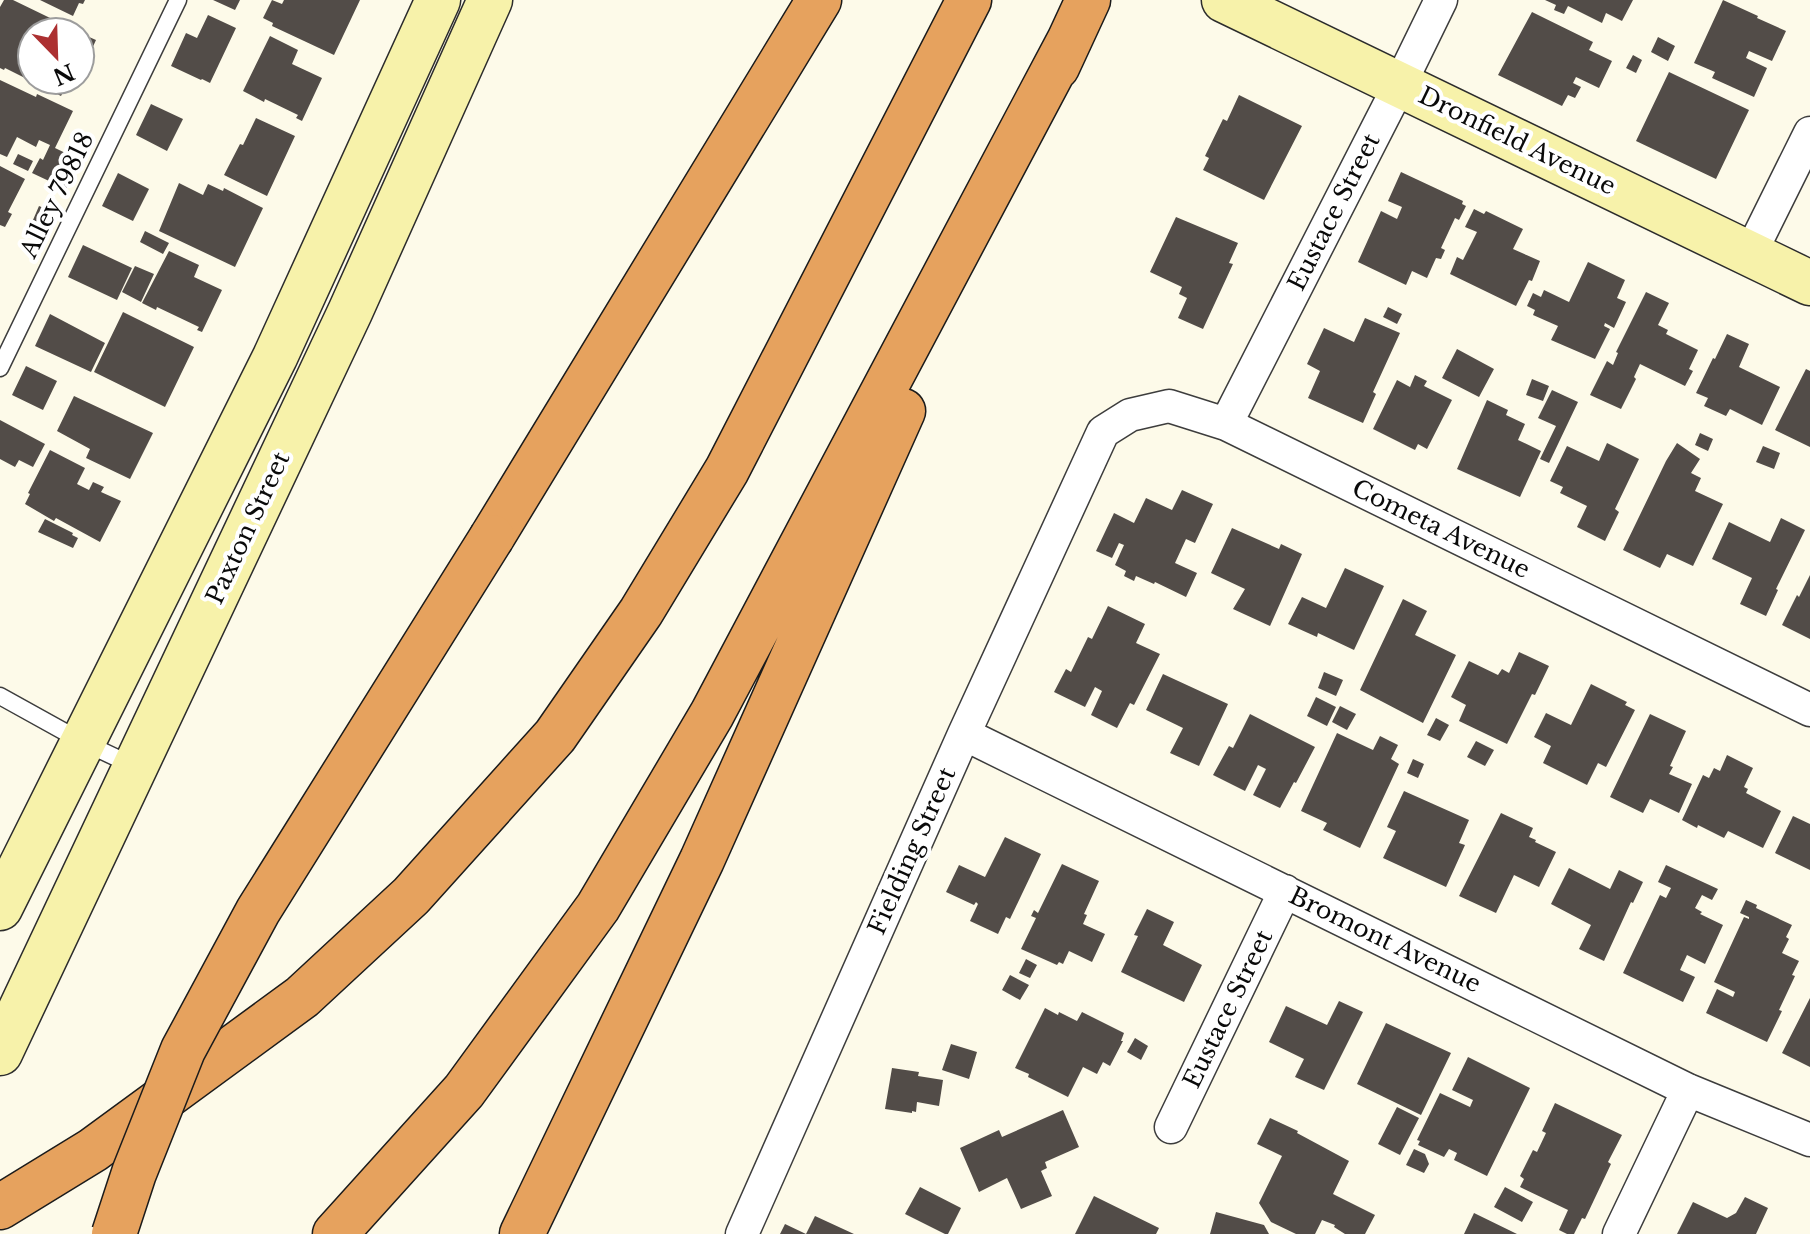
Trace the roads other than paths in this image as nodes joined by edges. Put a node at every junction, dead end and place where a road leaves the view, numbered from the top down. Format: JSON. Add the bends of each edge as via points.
{"nodes":[{"id":1,"x":178,"y":0,"type":"edge"},
{"id":2,"x":438,"y":0,"type":"edge"},
{"id":3,"x":490,"y":0,"type":"edge"},
{"id":4,"x":819,"y":0,"type":"edge"},
{"id":5,"x":969,"y":0,"type":"edge"},
{"id":6,"x":1088,"y":0,"type":"edge"},
{"id":7,"x":1224,"y":0,"type":"edge"},
{"id":8,"x":1441,"y":0,"type":"edge"},
{"id":9,"x":1070,"y":39,"type":"junction"},
{"id":10,"x":1400,"y":84,"type":"junction"},
{"id":11,"x":1810,"y":133,"type":"edge"},
{"id":12,"x":1750,"y":254,"type":"junction"},
{"id":13,"x":1810,"y":283,"type":"edge"},
{"id":14,"x":0,"y":368,"type":"edge"},
{"id":15,"x":1226,"y":424,"type":"junction"},
{"id":16,"x":1086,"y":469,"type":"joint"},
{"id":17,"x":0,"y":696,"type":"edge"},
{"id":18,"x":1810,"y":710,"type":"edge"},
{"id":19,"x":964,"y":734,"type":"junction"},
{"id":20,"x":83,"y":742,"type":"junction"},
{"id":21,"x":135,"y":767,"type":"junction"},
{"id":22,"x":1285,"y":891,"type":"junction"},
{"id":23,"x":0,"y":908,"type":"edge"},
{"id":24,"x":0,"y":1053,"type":"edge"},
{"id":25,"x":1688,"y":1090,"type":"junction"},
{"id":26,"x":1171,"y":1127,"type":"dead end"},
{"id":27,"x":1810,"y":1140,"type":"edge"},
{"id":28,"x":0,"y":1207,"type":"edge"},
{"id":29,"x":114,"y":1234,"type":"edge"},
{"id":30,"x":335,"y":1234,"type":"edge"},
{"id":31,"x":522,"y":1234,"type":"edge"},
{"id":32,"x":742,"y":1234,"type":"edge"},
{"id":33,"x":1619,"y":1234,"type":"edge"}],
"edges":[{"from":1,"to":14,"type":"lane","name":"Alley 79818"},
{"from":2,"to":20,"type":"street","name":"Paxton Street","via":[[275,357]]},
{"from":3,"to":21,"type":"street","name":"Paxton Street"},
{"from":4,"to":29,"type":"highway","bridge":true,"via":[[258,911],[183,1050]]},
{"from":5,"to":28,"type":"highway","via":[[727,470],[641,612],[555,736],[411,896],[302,997],[93,1150]]},
{"from":6,"to":9,"type":"highway"},
{"from":7,"to":10,"type":"street","name":"Dronfield Avenue"},
{"from":8,"to":10,"type":"street","name":"Eustace Street"},
{"from":9,"to":30,"type":"highway","via":[[712,714],[598,907],[464,1091]]},
{"from":9,"to":31,"type":"highway","via":[[702,860]]},
{"from":10,"to":12,"type":"street","name":"Dronfield Avenue"},
{"from":10,"to":15,"type":"street","name":"Eustace Street"},
{"from":11,"to":12,"type":"street"},
{"from":12,"to":13,"type":"street","name":"Dronfield Avenue"},
{"from":15,"to":16,"type":"street","name":"Cometa Avenue","via":[[1169,406],[1130,415],[1103,432]]},
{"from":15,"to":18,"type":"street","name":"Cometa Avenue"},
{"from":16,"to":19,"type":"street","name":"Fielding Street"},
{"from":17,"to":20,"type":"lane"},
{"from":19,"to":22,"type":"street","name":"Bromont Avenue"},
{"from":19,"to":32,"type":"street","name":"Fielding Street"},
{"from":20,"to":21,"type":"lane"},
{"from":20,"to":23,"type":"street","name":"Paxton Street"},
{"from":21,"to":24,"type":"street","name":"Paxton Street"},
{"from":22,"to":25,"type":"street","name":"Bromont Avenue"},
{"from":22,"to":26,"type":"street","name":"Eustace Street"},
{"from":25,"to":27,"type":"street","name":"Bromont Avenue"},
{"from":25,"to":33,"type":"street"}]}
